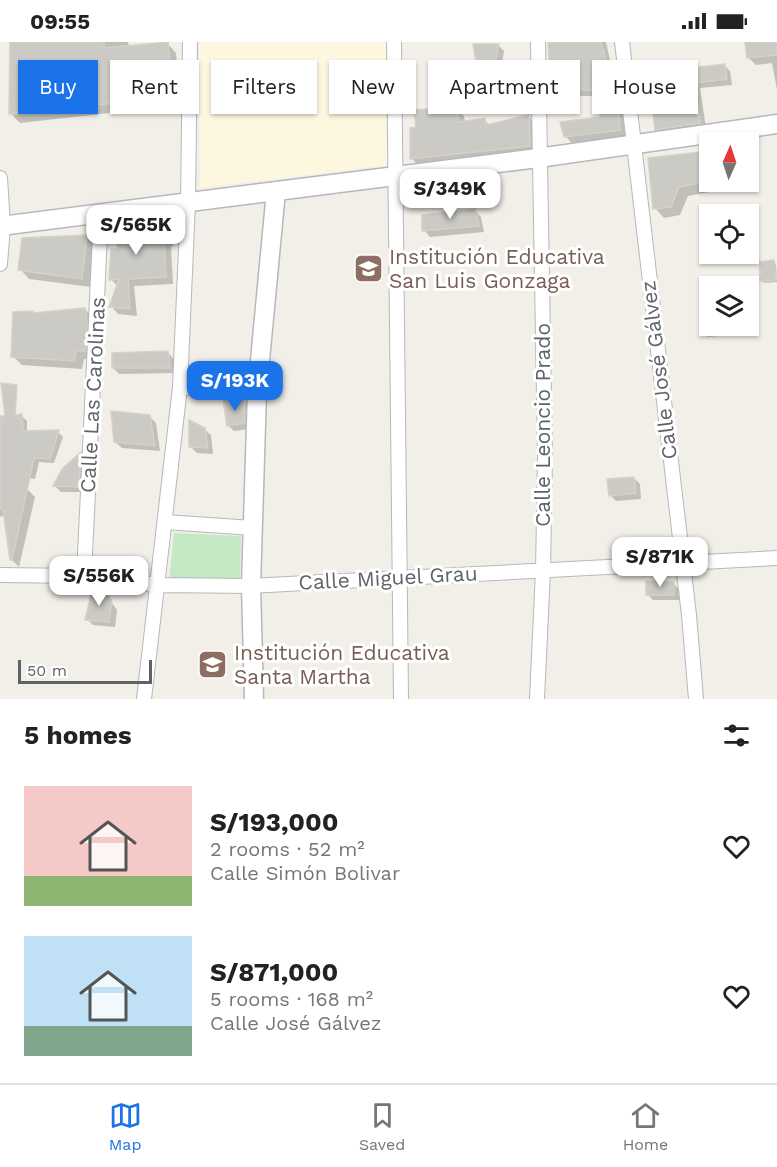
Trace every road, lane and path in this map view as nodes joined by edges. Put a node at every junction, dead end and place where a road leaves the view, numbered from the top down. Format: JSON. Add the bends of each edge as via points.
{"nodes":[{"id":1,"x":190,"y":42,"type":"edge"},
{"id":2,"x":394,"y":42,"type":"edge"},
{"id":3,"x":538,"y":42,"type":"edge"},
{"id":4,"x":622,"y":42,"type":"edge"},
{"id":5,"x":777,"y":123,"type":"edge"},
{"id":6,"x":633,"y":144,"type":"junction"},
{"id":7,"x":538,"y":158,"type":"junction"},
{"id":8,"x":396,"y":176,"type":"junction"},
{"id":9,"x":0,"y":178,"type":"edge"},
{"id":10,"x":276,"y":191,"type":"junction"},
{"id":11,"x":188,"y":203,"type":"junction"},
{"id":12,"x":101,"y":214,"type":"junction"},
{"id":13,"x":2,"y":226,"type":"edge"},
{"id":14,"x":0,"y":264,"type":"edge"},
{"id":15,"x":180,"y":387,"type":"junction"},
{"id":16,"x":257,"y":392,"type":"junction"},
{"id":17,"x":165,"y":522,"type":"junction"},
{"id":18,"x":253,"y":528,"type":"junction"},
{"id":19,"x":777,"y":558,"type":"edge"},
{"id":20,"x":682,"y":562,"type":"junction"},
{"id":21,"x":543,"y":570,"type":"junction"},
{"id":22,"x":0,"y":575,"type":"edge"},
{"id":23,"x":84,"y":576,"type":"junction"},
{"id":24,"x":400,"y":577,"type":"junction"},
{"id":25,"x":159,"y":585,"type":"junction"},
{"id":26,"x":251,"y":586,"type":"junction"},
{"id":27,"x":144,"y":699,"type":"edge"},
{"id":28,"x":254,"y":699,"type":"edge"},
{"id":29,"x":401,"y":699,"type":"edge"},
{"id":30,"x":537,"y":699,"type":"edge"},
{"id":31,"x":696,"y":699,"type":"edge"}],
"edges":[{"from":1,"to":11,"type":"street"},
{"from":2,"to":8,"type":"street"},
{"from":3,"to":7,"type":"street","name":"Calle Leoncio Prado"},
{"from":4,"to":6,"type":"street","name":"Calle José Gálvez"},
{"from":5,"to":6,"type":"street"},
{"from":6,"to":7,"type":"street"},
{"from":6,"to":20,"type":"street","name":"Calle José Gálvez"},
{"from":7,"to":8,"type":"street"},
{"from":7,"to":21,"type":"street","name":"Calle Leoncio Prado","via":[[545,457]]},
{"from":8,"to":10,"type":"street"},
{"from":8,"to":24,"type":"street"},
{"from":9,"to":13,"type":"street"},
{"from":10,"to":11,"type":"street"},
{"from":10,"to":16,"type":"street"},
{"from":11,"to":12,"type":"street"},
{"from":11,"to":15,"type":"street"},
{"from":12,"to":13,"type":"street"},
{"from":12,"to":23,"type":"street","name":"Calle Las Carolinas"},
{"from":13,"to":14,"type":"street"},
{"from":15,"to":16,"type":"street"},
{"from":15,"to":17,"type":"street"},
{"from":16,"to":18,"type":"street"},
{"from":17,"to":18,"type":"street"},
{"from":17,"to":25,"type":"street"},
{"from":18,"to":26,"type":"street"},
{"from":19,"to":20,"type":"street","name":"Calle Miguel Grau"},
{"from":20,"to":21,"type":"street","name":"Calle Miguel Grau"},
{"from":20,"to":31,"type":"street","name":"Calle José Gálvez"},
{"from":21,"to":24,"type":"street","name":"Calle Miguel Grau"},
{"from":21,"to":30,"type":"street","name":"Calle Leoncio Prado"},
{"from":22,"to":23,"type":"street","name":"Calle Miguel Grau"},
{"from":23,"to":25,"type":"street","name":"Calle Miguel Grau"},
{"from":24,"to":26,"type":"street","name":"Calle Miguel Grau"},
{"from":24,"to":29,"type":"street"},
{"from":25,"to":26,"type":"street","name":"Calle Miguel Grau"},
{"from":25,"to":27,"type":"street"},
{"from":26,"to":28,"type":"street"}]}
